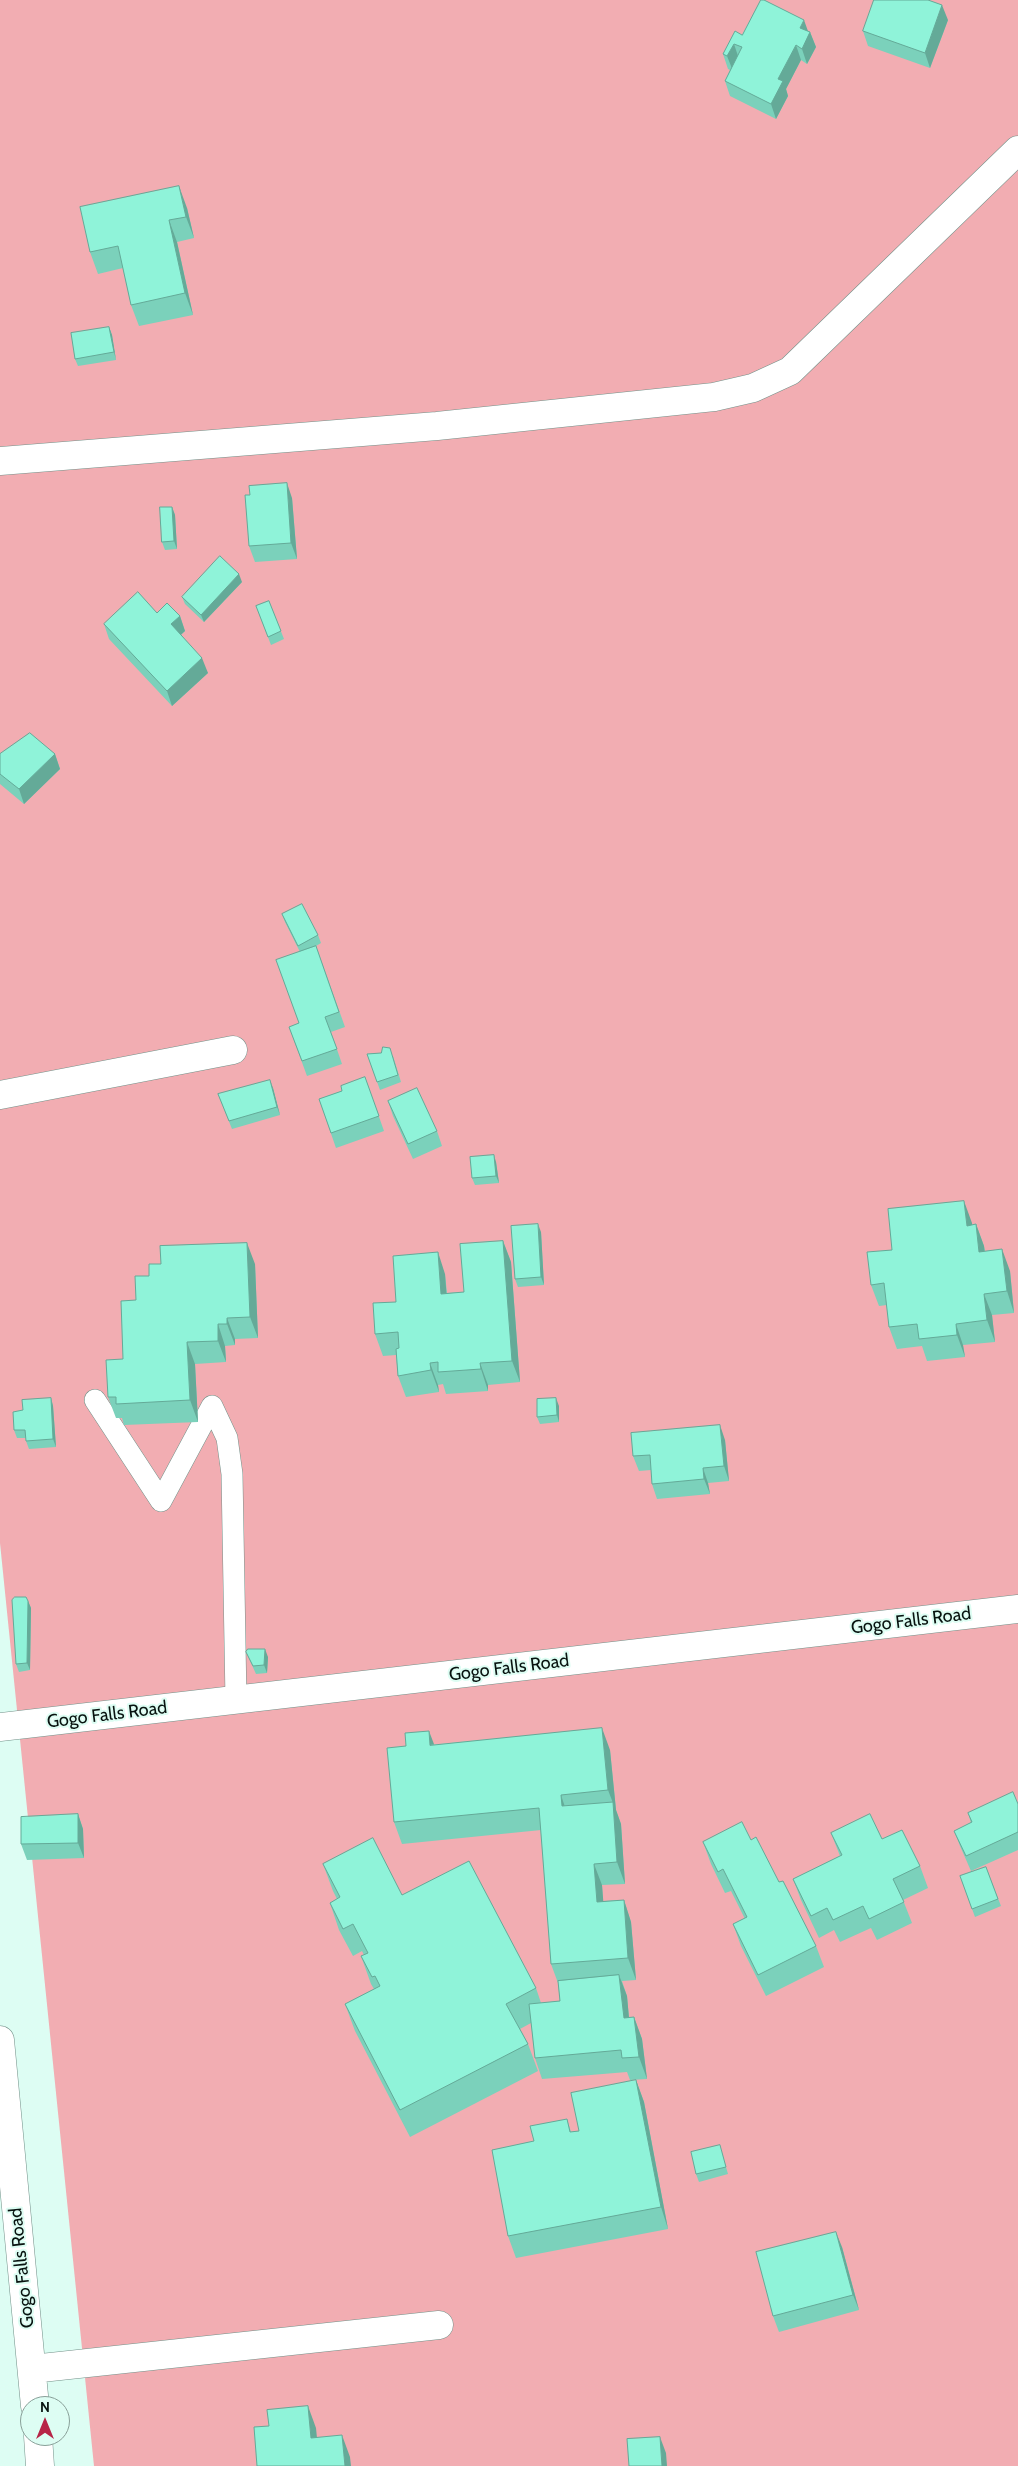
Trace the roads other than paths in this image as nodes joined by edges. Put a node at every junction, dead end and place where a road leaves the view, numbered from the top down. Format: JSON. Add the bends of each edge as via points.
{"nodes":[{"id":1,"x":1018,"y":150,"type":"edge"},
{"id":2,"x":0,"y":461,"type":"edge"},
{"id":3,"x":233,"y":1050,"type":"dead end"},
{"id":4,"x":0,"y":1096,"type":"edge"},
{"id":5,"x":95,"y":1400,"type":"dead end"},
{"id":6,"x":1018,"y":1609,"type":"edge"},
{"id":7,"x":236,"y":1700,"type":"junction"},
{"id":8,"x":0,"y":1727,"type":"edge"},
{"id":9,"x":0,"y":2040,"type":"edge"},
{"id":10,"x":439,"y":2325,"type":"dead end"},
{"id":11,"x":32,"y":2369,"type":"junction"},
{"id":12,"x":34,"y":2396,"type":"edge"},
{"id":13,"x":39,"y":2446,"type":"edge"},
{"id":14,"x":40,"y":2466,"type":"edge"}],
"edges":[{"from":1,"to":2,"type":"street","via":[[790,371],[753,388],[714,397],[437,426]]},
{"from":3,"to":4,"type":"street"},
{"from":5,"to":7,"type":"lane","via":[[161,1501],[212,1406],[220,1422],[227,1438],[232,1474]]},
{"from":6,"to":7,"type":"street","name":"Gogo Falls Road"},
{"from":7,"to":8,"type":"street","name":"Gogo Falls Road"},
{"from":9,"to":11,"type":"street","name":"Gogo Falls Road"},
{"from":10,"to":11,"type":"street"},
{"from":11,"to":12,"type":"street","name":"Gogo Falls Road"},
{"from":13,"to":14,"type":"street"}]}
